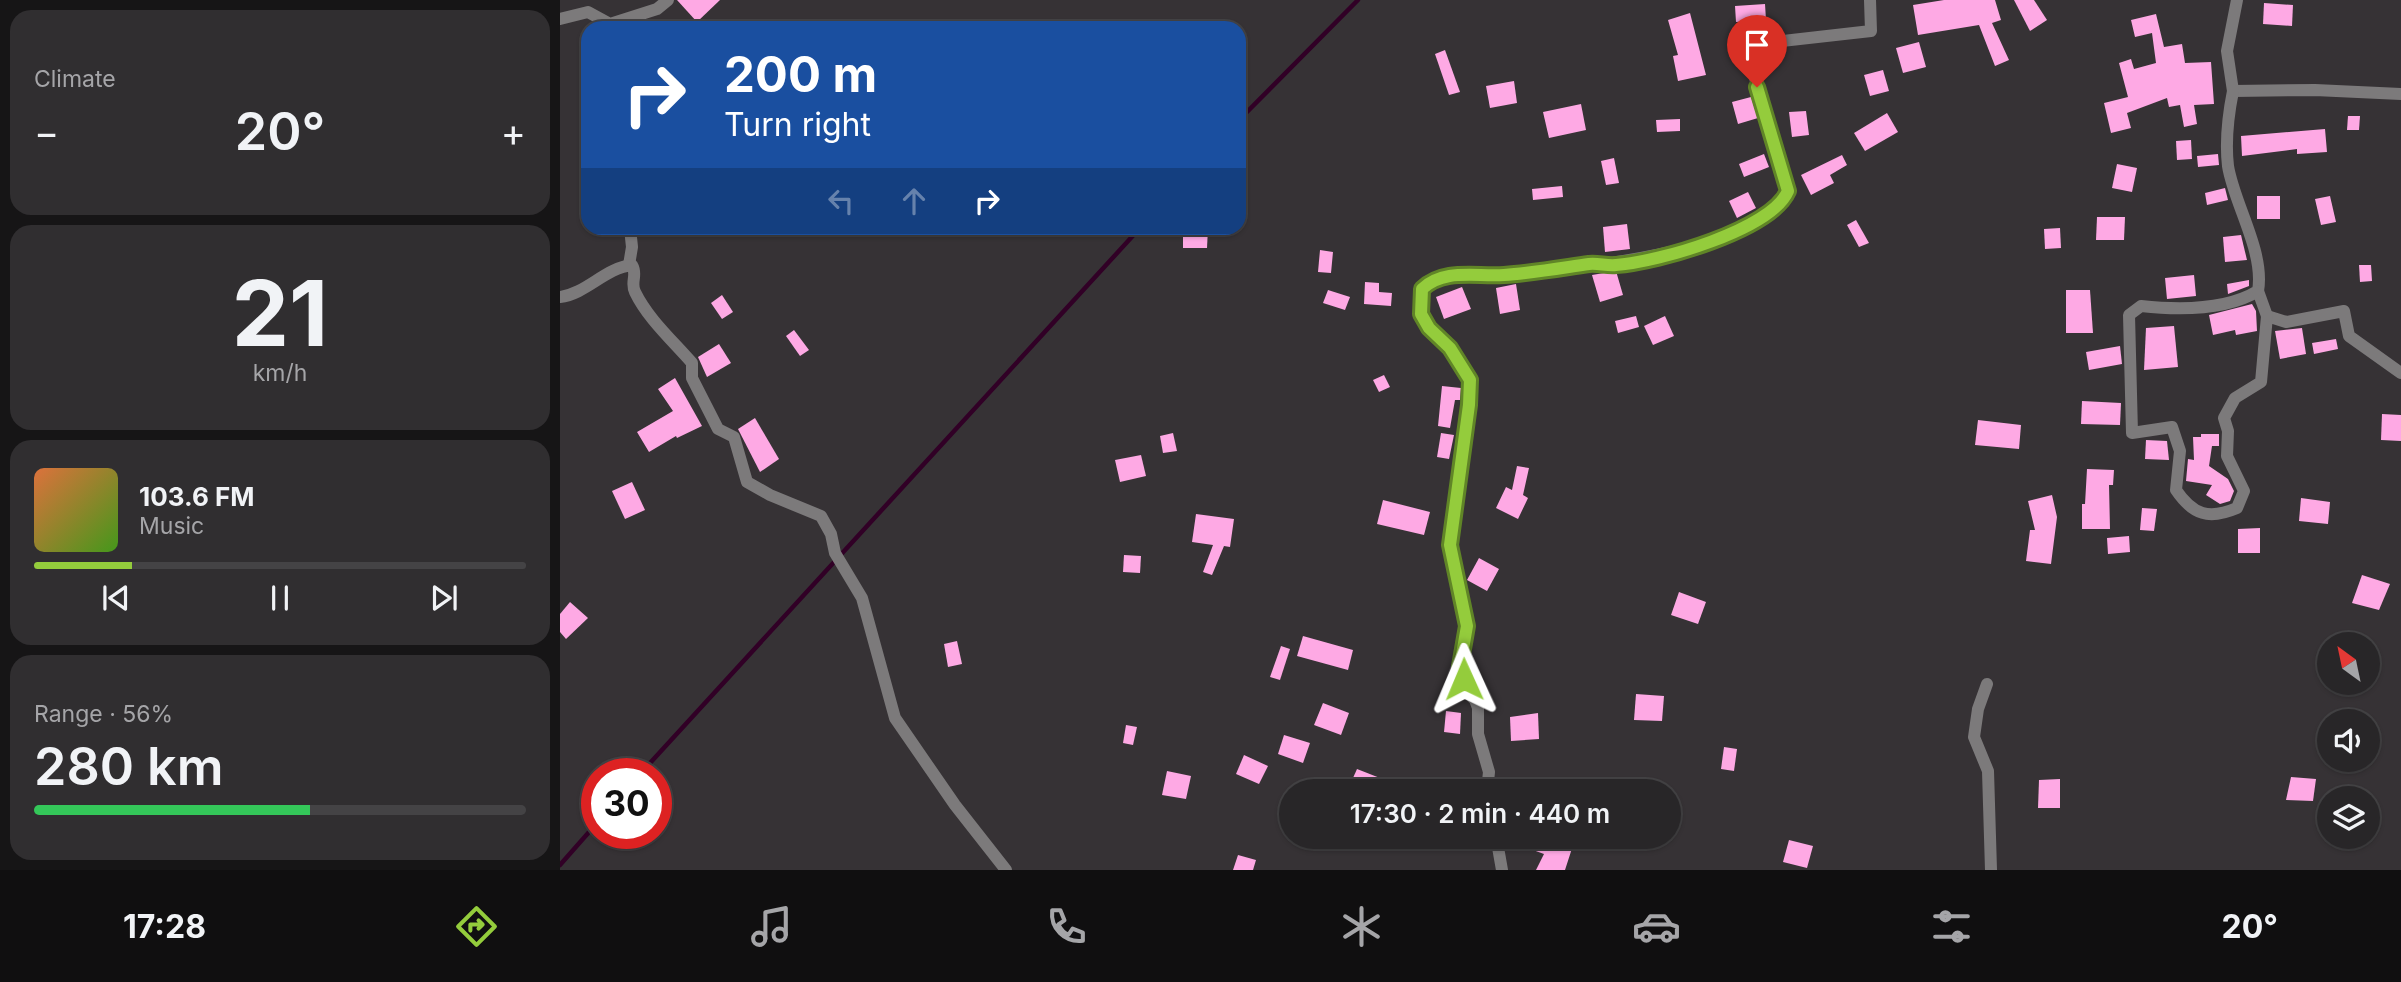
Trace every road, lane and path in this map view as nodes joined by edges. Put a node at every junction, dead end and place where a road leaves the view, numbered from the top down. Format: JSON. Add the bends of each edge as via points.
{"nodes":[{"id":1,"x":668,"y":0,"type":"edge"},
{"id":2,"x":1870,"y":0,"type":"edge"},
{"id":3,"x":2237,"y":0,"type":"edge"},
{"id":4,"x":560,"y":19,"type":"edge"},
{"id":5,"x":604,"y":21,"type":"edge"},
{"id":6,"x":619,"y":21,"type":"edge"},
{"id":7,"x":2233,"y":91,"type":"junction"},
{"id":8,"x":2401,"y":94,"type":"edge"},
{"id":9,"x":631,"y":235,"type":"edge"},
{"id":10,"x":629,"y":265,"type":"junction"},
{"id":11,"x":2258,"y":291,"type":"junction"},
{"id":12,"x":560,"y":297,"type":"edge"},
{"id":13,"x":2267,"y":316,"type":"junction"},
{"id":14,"x":2401,"y":373,"type":"edge"},
{"id":15,"x":1987,"y":684,"type":"dead end"},
{"id":16,"x":1488,"y":779,"type":"edge"},
{"id":17,"x":1498,"y":849,"type":"edge"},
{"id":18,"x":1006,"y":870,"type":"edge"},
{"id":19,"x":1502,"y":870,"type":"edge"},
{"id":20,"x":1991,"y":870,"type":"edge"}],
"edges":[{"from":1,"to":6,"type":"street","via":[[657,9]]},
{"from":2,"to":16,"type":"street","via":[[1871,31],[1756,44],[1748,54],[1788,191],[1783,202],[1763,218],[1697,245],[1616,265],[1592,263],[1502,275],[1446,276],[1422,289],[1421,314],[1470,380],[1450,545],[1467,626],[1460,666],[1466,691],[1478,708],[1478,734]]},
{"from":3,"to":7,"type":"street","via":[[2227,51]]},
{"from":4,"to":5,"type":"street","via":[[588,12]]},
{"from":7,"to":8,"type":"street"},
{"from":7,"to":11,"type":"street","via":[[2226,124],[2229,167],[2252,246]]},
{"from":9,"to":10,"type":"street"},
{"from":10,"to":12,"type":"street"},
{"from":10,"to":18,"type":"street","via":[[636,272],[634,291],[650,317],[692,363],[692,378],[719,429],[734,437],[747,482],[821,516],[845,572],[862,598],[895,718]]},
{"from":11,"to":13,"type":"street"},
{"from":11,"to":13,"type":"street","via":[[2242,301],[2173,309],[2141,306],[2129,315],[2132,433],[2172,428],[2180,451],[2176,490],[2187,506],[2204,514],[2221,515],[2237,508],[2244,491],[2227,456],[2224,418],[2235,398],[2262,382]]},
{"from":13,"to":14,"type":"street","via":[[2286,322],[2344,311],[2349,336]]},
{"from":15,"to":20,"type":"street","via":[[1974,737],[1988,771]]},
{"from":17,"to":19,"type":"street"}]}
